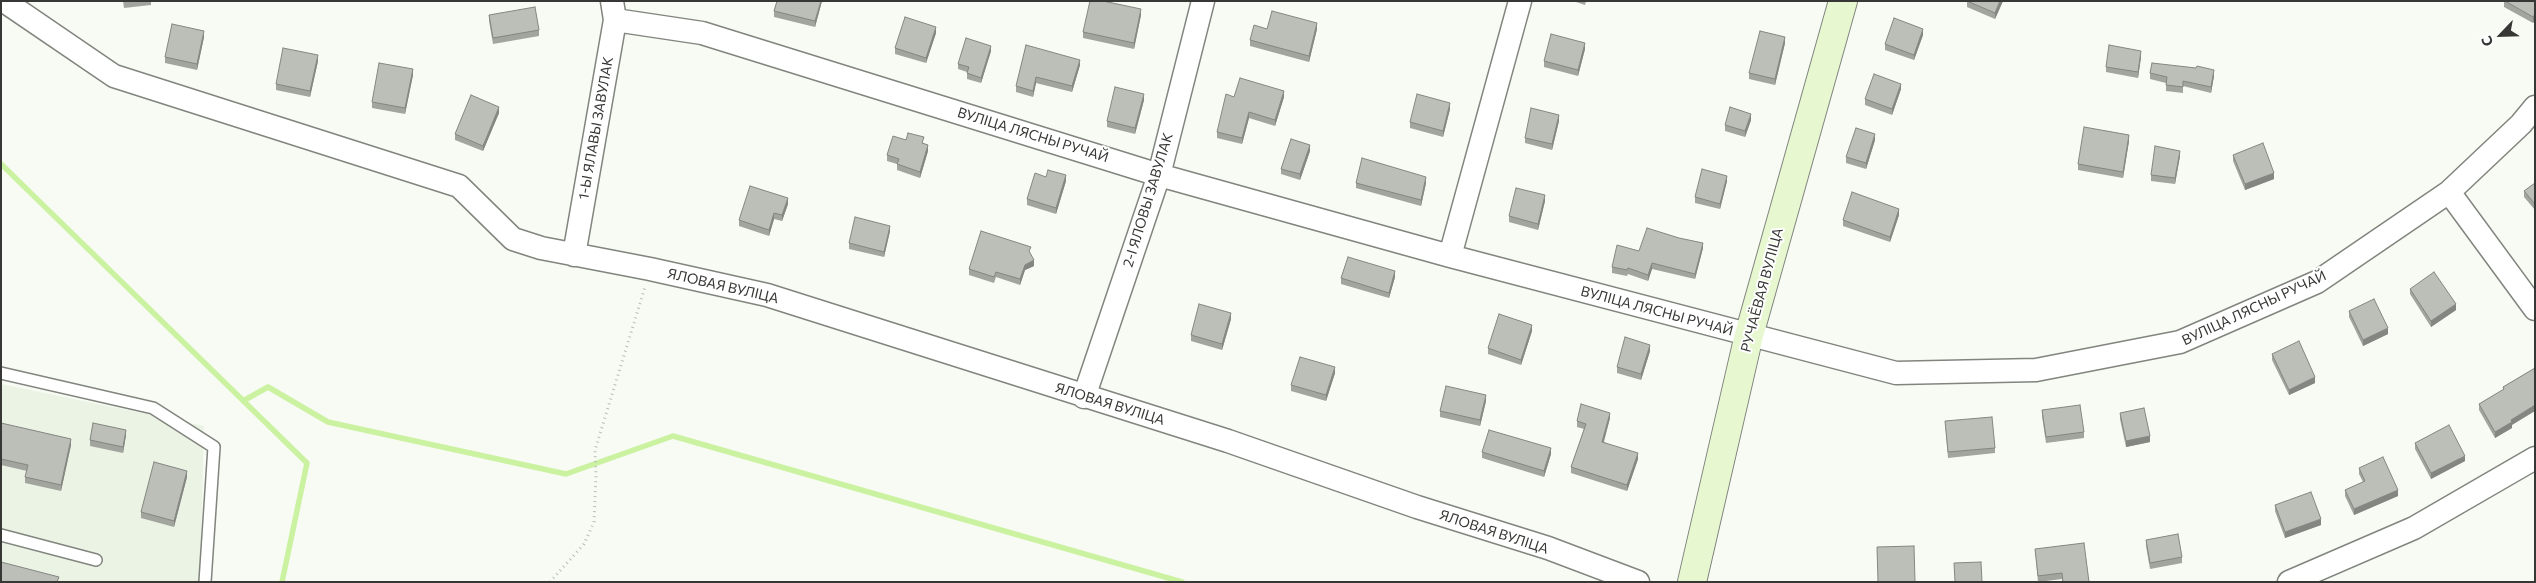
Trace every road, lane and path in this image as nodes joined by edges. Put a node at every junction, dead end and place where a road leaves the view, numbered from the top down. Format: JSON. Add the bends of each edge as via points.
{"nodes":[{"id":1,"x":4,"y":1,"type":"edge"},
{"id":2,"x":1203,"y":1,"type":"edge"},
{"id":3,"x":1520,"y":1,"type":"edge"},
{"id":4,"x":1843,"y":1,"type":"edge"},
{"id":5,"x":613,"y":10,"type":"edge"},
{"id":6,"x":2535,"y":107,"type":"edge"},
{"id":7,"x":1159,"y":175,"type":"junction"},
{"id":8,"x":2449,"y":192,"type":"junction"},
{"id":9,"x":574,"y":255,"type":"junction"},
{"id":10,"x":1450,"y":256,"type":"junction"},
{"id":11,"x":650,"y":269,"type":"junction"},
{"id":12,"x":2535,"y":309,"type":"edge"},
{"id":13,"x":1749,"y":335,"type":"junction"},
{"id":14,"x":1,"y":374,"type":"edge"},
{"id":15,"x":1084,"y":397,"type":"junction"},
{"id":16,"x":2535,"y":458,"type":"edge"},
{"id":17,"x":1,"y":535,"type":"edge"},
{"id":18,"x":96,"y":560,"type":"dead end"},
{"id":19,"x":205,"y":582,"type":"edge"},
{"id":20,"x":550,"y":582,"type":"edge"},
{"id":21,"x":1638,"y":582,"type":"edge"},
{"id":22,"x":1692,"y":582,"type":"edge"},
{"id":23,"x":2288,"y":582,"type":"edge"}],
"edges":[{"from":1,"to":9,"type":"street","name":"ЯЛОВАЯ ВУЛІЦА","via":[[114,76],[459,186],[514,238]]},
{"from":2,"to":7,"type":"street","name":"2-І ЯЛОВЫ ЗАВУЛАК"},
{"from":3,"to":10,"type":"street"},
{"from":4,"to":13,"type":"street","name":"РУЧАЁВАЯ ВУЛІЦА"},
{"from":5,"to":7,"type":"street","name":"ВУЛІЦА ЛЯСНЫ РУЧАЙ","via":[[702,33]]},
{"from":5,"to":9,"type":"street","name":"1-Ы ЯЛАВЫ ЗАВУЛАК"},
{"from":6,"to":8,"type":"street","name":"ВУЛІЦА ЛЯСНЫ РУЧАЙ"},
{"from":7,"to":10,"type":"street","name":"ВУЛІЦА ЛЯСНЫ РУЧАЙ"},
{"from":7,"to":15,"type":"street","name":"2-І ЯЛОВЫ ЗАВУЛАК"},
{"from":8,"to":12,"type":"street"},
{"from":8,"to":13,"type":"street","name":"ВУЛІЦА ЛЯСНЫ РУЧАЙ","via":[[2317,282],[2180,342],[2036,370],[1896,373]]},
{"from":9,"to":11,"type":"street","name":"ЯЛОВАЯ ВУЛІЦА"},
{"from":10,"to":13,"type":"street","name":"ВУЛІЦА ЛЯСНЫ РУЧАЙ"},
{"from":11,"to":15,"type":"street","name":"ЯЛОВАЯ ВУЛІЦА","via":[[767,295]]},
{"from":11,"to":20,"type":"path","via":[[595,450],[594,522],[584,544]]},
{"from":13,"to":22,"type":"street","name":"РУЧАЁВАЯ ВУЛІЦА"},
{"from":14,"to":19,"type":"lane","via":[[153,408],[214,447]]},
{"from":15,"to":21,"type":"street","name":"ЯЛОВАЯ ВУЛІЦА","via":[[1228,441],[1416,507],[1548,548]]},
{"from":16,"to":23,"type":"street","via":[[2414,528]]},
{"from":17,"to":18,"type":"lane"}]}
